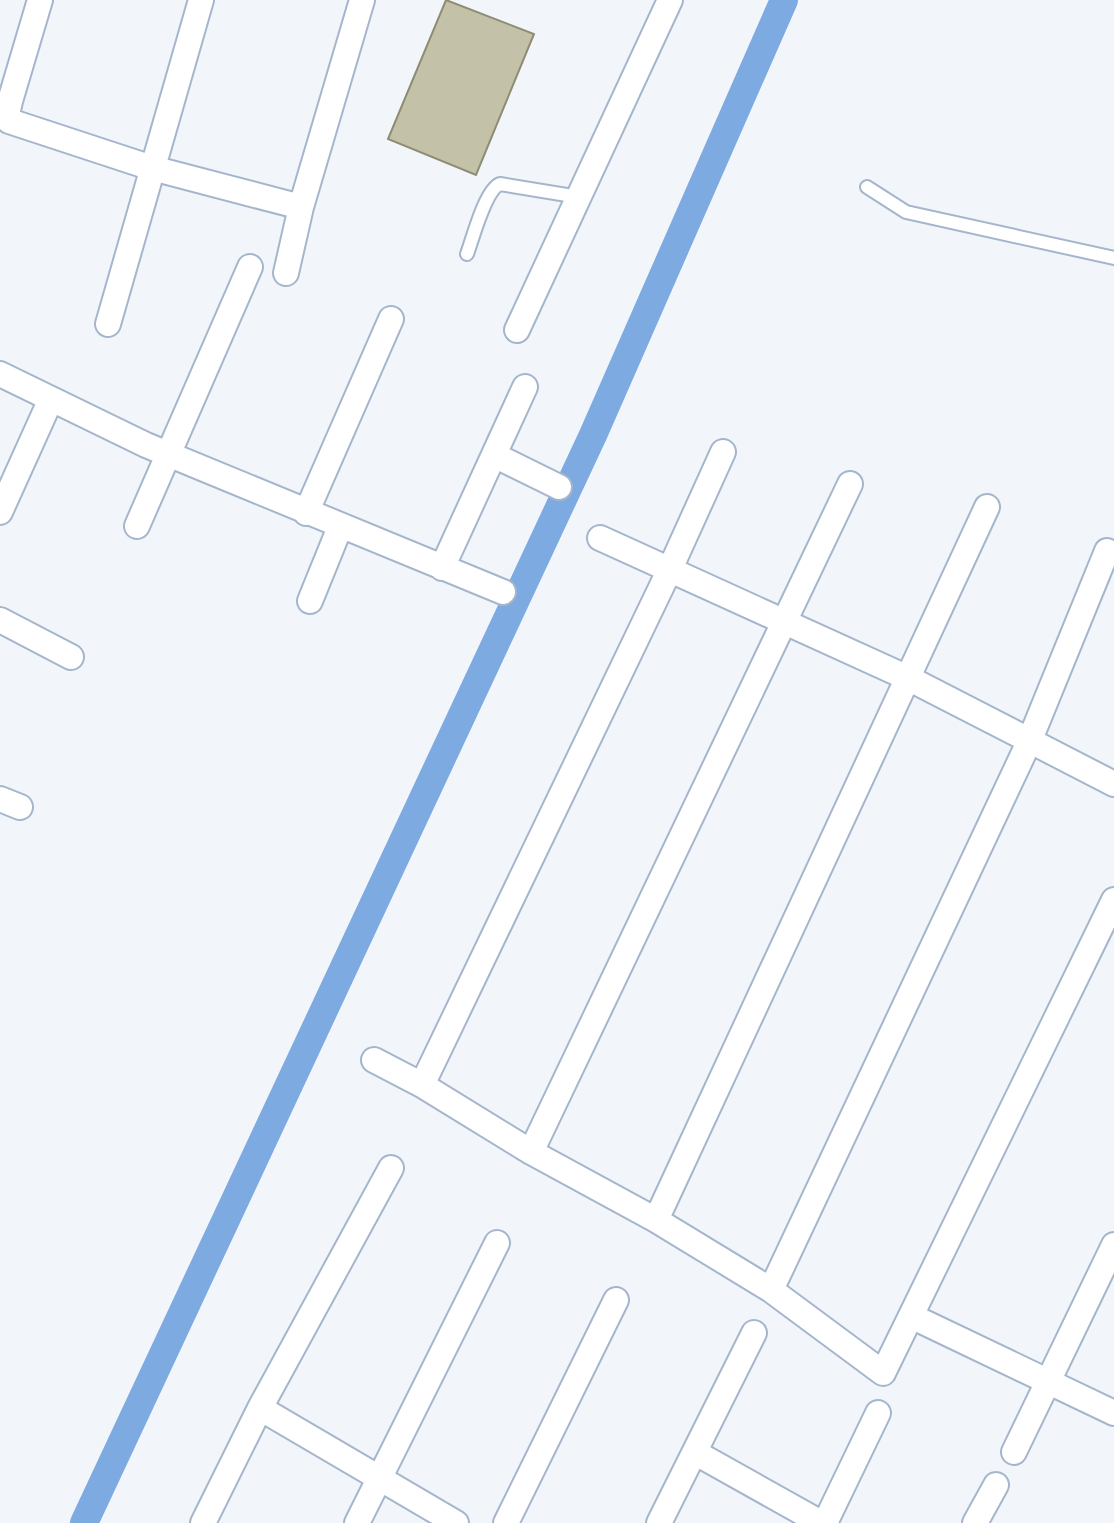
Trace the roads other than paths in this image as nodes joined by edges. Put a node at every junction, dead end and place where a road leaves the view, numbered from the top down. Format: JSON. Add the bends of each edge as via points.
{"nodes":[{"id":1,"x":40,"y":0,"type":"edge"},
{"id":2,"x":201,"y":0,"type":"edge"},
{"id":3,"x":362,"y":0,"type":"edge"},
{"id":4,"x":668,"y":1,"type":"edge"},
{"id":5,"x":152,"y":169,"type":"junction"},
{"id":6,"x":867,"y":187,"type":"dead end"},
{"id":7,"x":579,"y":197,"type":"junction"},
{"id":8,"x":302,"y":207,"type":"junction"},
{"id":9,"x":467,"y":254,"type":"dead end"},
{"id":10,"x":1114,"y":258,"type":"edge"},
{"id":11,"x":250,"y":267,"type":"dead end"},
{"id":12,"x":286,"y":274,"type":"dead end"},
{"id":13,"x":391,"y":319,"type":"dead end"},
{"id":14,"x":108,"y":324,"type":"dead end"},
{"id":15,"x":517,"y":330,"type":"dead end"},
{"id":16,"x":0,"y":374,"type":"edge"},
{"id":17,"x":525,"y":387,"type":"dead end"},
{"id":18,"x":51,"y":398,"type":"junction"},
{"id":19,"x":723,"y":452,"type":"dead end"},
{"id":20,"x":167,"y":454,"type":"junction"},
{"id":21,"x":494,"y":455,"type":"junction"},
{"id":22,"x":850,"y":484,"type":"dead end"},
{"id":23,"x":559,"y":487,"type":"dead end"},
{"id":24,"x":987,"y":507,"type":"dead end"},
{"id":25,"x":0,"y":512,"type":"edge"},
{"id":26,"x":306,"y":513,"type":"junction"},
{"id":27,"x":137,"y":526,"type":"dead end"},
{"id":28,"x":340,"y":527,"type":"junction"},
{"id":29,"x":600,"y":538,"type":"dead end"},
{"id":30,"x":1107,"y":551,"type":"dead end"},
{"id":31,"x":442,"y":568,"type":"junction"},
{"id":32,"x":670,"y":569,"type":"junction"},
{"id":33,"x":503,"y":592,"type":"dead end"},
{"id":34,"x":310,"y":601,"type":"dead end"},
{"id":35,"x":0,"y":620,"type":"edge"},
{"id":36,"x":783,"y":620,"type":"junction"},
{"id":37,"x":71,"y":657,"type":"dead end"},
{"id":38,"x":908,"y":678,"type":"junction"},
{"id":39,"x":1029,"y":743,"type":"junction"},
{"id":40,"x":1114,"y":784,"type":"edge"},
{"id":41,"x":1114,"y":900,"type":"edge"},
{"id":42,"x":374,"y":1060,"type":"dead end"},
{"id":43,"x":422,"y":1085,"type":"junction"},
{"id":44,"x":531,"y":1152,"type":"junction"},
{"id":45,"x":391,"y":1168,"type":"dead end"},
{"id":46,"x":656,"y":1220,"type":"junction"},
{"id":47,"x":497,"y":1243,"type":"dead end"},
{"id":48,"x":1114,"y":1246,"type":"edge"},
{"id":49,"x":771,"y":1290,"type":"junction"},
{"id":50,"x":616,"y":1300,"type":"dead end"},
{"id":51,"x":911,"y":1316,"type":"junction"},
{"id":52,"x":754,"y":1333,"type":"dead end"},
{"id":53,"x":1050,"y":1381,"type":"junction"},
{"id":54,"x":260,"y":1408,"type":"junction"},
{"id":55,"x":878,"y":1413,"type":"dead end"},
{"id":56,"x":1114,"y":1413,"type":"edge"},
{"id":57,"x":1014,"y":1452,"type":"dead end"},
{"id":58,"x":696,"y":1453,"type":"junction"},
{"id":59,"x":380,"y":1478,"type":"junction"},
{"id":60,"x":996,"y":1485,"type":"dead end"},
{"id":61,"x":204,"y":1523,"type":"edge"},
{"id":62,"x":357,"y":1523,"type":"edge"},
{"id":63,"x":456,"y":1523,"type":"edge"},
{"id":64,"x":506,"y":1523,"type":"edge"},
{"id":65,"x":659,"y":1523,"type":"edge"},
{"id":66,"x":823,"y":1523,"type":"edge"},
{"id":67,"x":975,"y":1523,"type":"edge"}],
"edges":[{"from":1,"to":5,"type":"street","via":[[7,119]]},
{"from":2,"to":5,"type":"street"},
{"from":3,"to":8,"type":"street"},
{"from":4,"to":7,"type":"street"},
{"from":5,"to":8,"type":"street"},
{"from":5,"to":14,"type":"street"},
{"from":6,"to":10,"type":"lane","via":[[906,212]]},
{"from":7,"to":9,"type":"lane","via":[[495,186]]},
{"from":7,"to":15,"type":"street"},
{"from":8,"to":12,"type":"street"},
{"from":11,"to":20,"type":"street"},
{"from":13,"to":26,"type":"street"},
{"from":16,"to":18,"type":"street"},
{"from":17,"to":21,"type":"street"},
{"from":18,"to":20,"type":"street"},
{"from":18,"to":25,"type":"street"},
{"from":19,"to":32,"type":"street"},
{"from":20,"to":26,"type":"street"},
{"from":20,"to":27,"type":"street"},
{"from":21,"to":23,"type":"street"},
{"from":21,"to":31,"type":"street"},
{"from":22,"to":36,"type":"street"},
{"from":24,"to":38,"type":"street"},
{"from":26,"to":28,"type":"street"},
{"from":28,"to":31,"type":"street"},
{"from":28,"to":34,"type":"street"},
{"from":29,"to":32,"type":"street"},
{"from":30,"to":39,"type":"street"},
{"from":31,"to":33,"type":"street"},
{"from":32,"to":36,"type":"street"},
{"from":32,"to":43,"type":"street"},
{"from":35,"to":37,"type":"street"},
{"from":36,"to":38,"type":"street"},
{"from":36,"to":44,"type":"street"},
{"from":38,"to":39,"type":"street"},
{"from":38,"to":46,"type":"street"},
{"from":39,"to":40,"type":"street"},
{"from":39,"to":49,"type":"street"},
{"from":41,"to":51,"type":"street"},
{"from":42,"to":43,"type":"street"},
{"from":43,"to":44,"type":"street"},
{"from":44,"to":46,"type":"street"},
{"from":45,"to":54,"type":"street"},
{"from":46,"to":49,"type":"street"},
{"from":47,"to":59,"type":"street"},
{"from":48,"to":53,"type":"street"},
{"from":49,"to":51,"type":"street","via":[[883,1373]]},
{"from":50,"to":64,"type":"street"},
{"from":51,"to":53,"type":"street"},
{"from":52,"to":58,"type":"street"},
{"from":53,"to":56,"type":"street"},
{"from":53,"to":57,"type":"street"},
{"from":54,"to":59,"type":"street"},
{"from":54,"to":61,"type":"street"},
{"from":55,"to":66,"type":"street"},
{"from":58,"to":65,"type":"street"},
{"from":58,"to":66,"type":"street"},
{"from":59,"to":62,"type":"street"},
{"from":59,"to":63,"type":"street"},
{"from":60,"to":67,"type":"street"}]}
